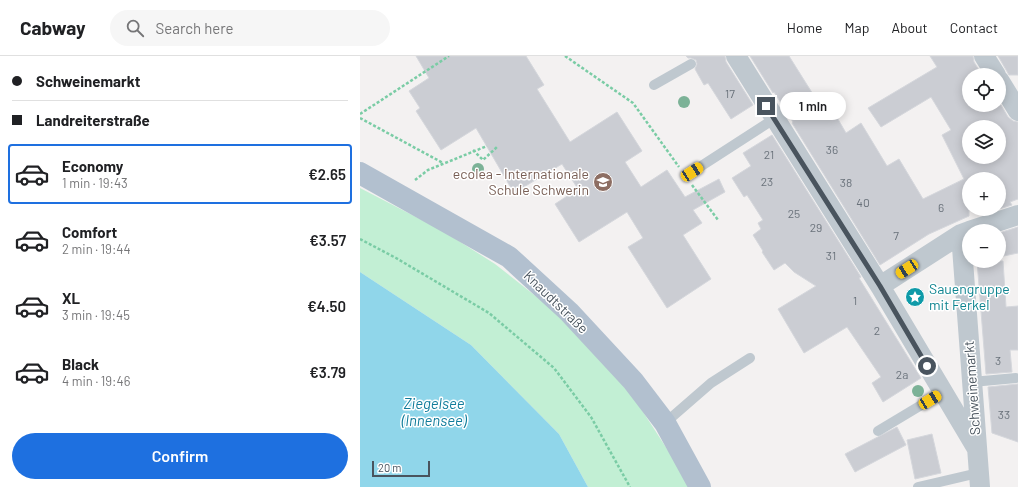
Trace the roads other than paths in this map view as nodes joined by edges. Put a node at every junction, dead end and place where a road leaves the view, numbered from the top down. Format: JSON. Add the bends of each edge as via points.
{"nodes":[{"id":1,"x":736,"y":56,"type":"edge"},
{"id":2,"x":984,"y":56,"type":"edge"},
{"id":3,"x":691,"y":64,"type":"dead end"},
{"id":4,"x":992,"y":68,"type":"edge"},
{"id":5,"x":654,"y":85,"type":"dead end"},
{"id":6,"x":1006,"y":91,"type":"edge"},
{"id":7,"x":1018,"y":111,"type":"edge"},
{"id":8,"x":774,"y":118,"type":"junction"},
{"id":9,"x":687,"y":172,"type":"road end"},
{"id":10,"x":360,"y":174,"type":"edge"},
{"id":11,"x":1018,"y":215,"type":"edge"},
{"id":12,"x":990,"y":224,"type":"edge"},
{"id":13,"x":962,"y":235,"type":"edge"},
{"id":14,"x":967,"y":268,"type":"edge"},
{"id":15,"x":880,"y":286,"type":"junction"},
{"id":16,"x":750,"y":358,"type":"dead end"},
{"id":17,"x":1016,"y":378,"type":"dead end"},
{"id":18,"x":972,"y":382,"type":"junction"},
{"id":19,"x":943,"y":392,"type":"junction"},
{"id":20,"x":665,"y":423,"type":"junction"},
{"id":21,"x":878,"y":431,"type":"dead end"},
{"id":22,"x":977,"y":449,"type":"junction"},
{"id":23,"x":979,"y":480,"type":"edge"},
{"id":24,"x":700,"y":487,"type":"edge"},
{"id":25,"x":918,"y":487,"type":"edge"}],
"edges":[{"from":1,"to":8,"type":"street","name":"Schweinemarkt"},
{"from":2,"to":4,"type":"street"},
{"from":3,"to":5,"type":"lane"},
{"from":6,"to":7,"type":"street"},
{"from":8,"to":9,"type":"lane"},
{"from":8,"to":15,"type":"street","name":"Schweinemarkt"},
{"from":10,"to":20,"type":"main road","name":"Knaudtstraße","via":[[508,257],[569,312],[633,381]]},
{"from":11,"to":12,"type":"street"},
{"from":13,"to":15,"type":"street"},
{"from":14,"to":18,"type":"street","name":"Schweinemarkt"},
{"from":15,"to":19,"type":"street","name":"Schweinemarkt"},
{"from":16,"to":20,"type":"lane","via":[[711,383]]},
{"from":17,"to":18,"type":"lane"},
{"from":18,"to":22,"type":"street","name":"Schweinemarkt"},
{"from":19,"to":21,"type":"lane"},
{"from":19,"to":22,"type":"street","name":"Schweinemarkt"},
{"from":20,"to":24,"type":"main road","name":"Knaudtstraße"},
{"from":22,"to":23,"type":"street"},
{"from":23,"to":25,"type":"lane"}]}
